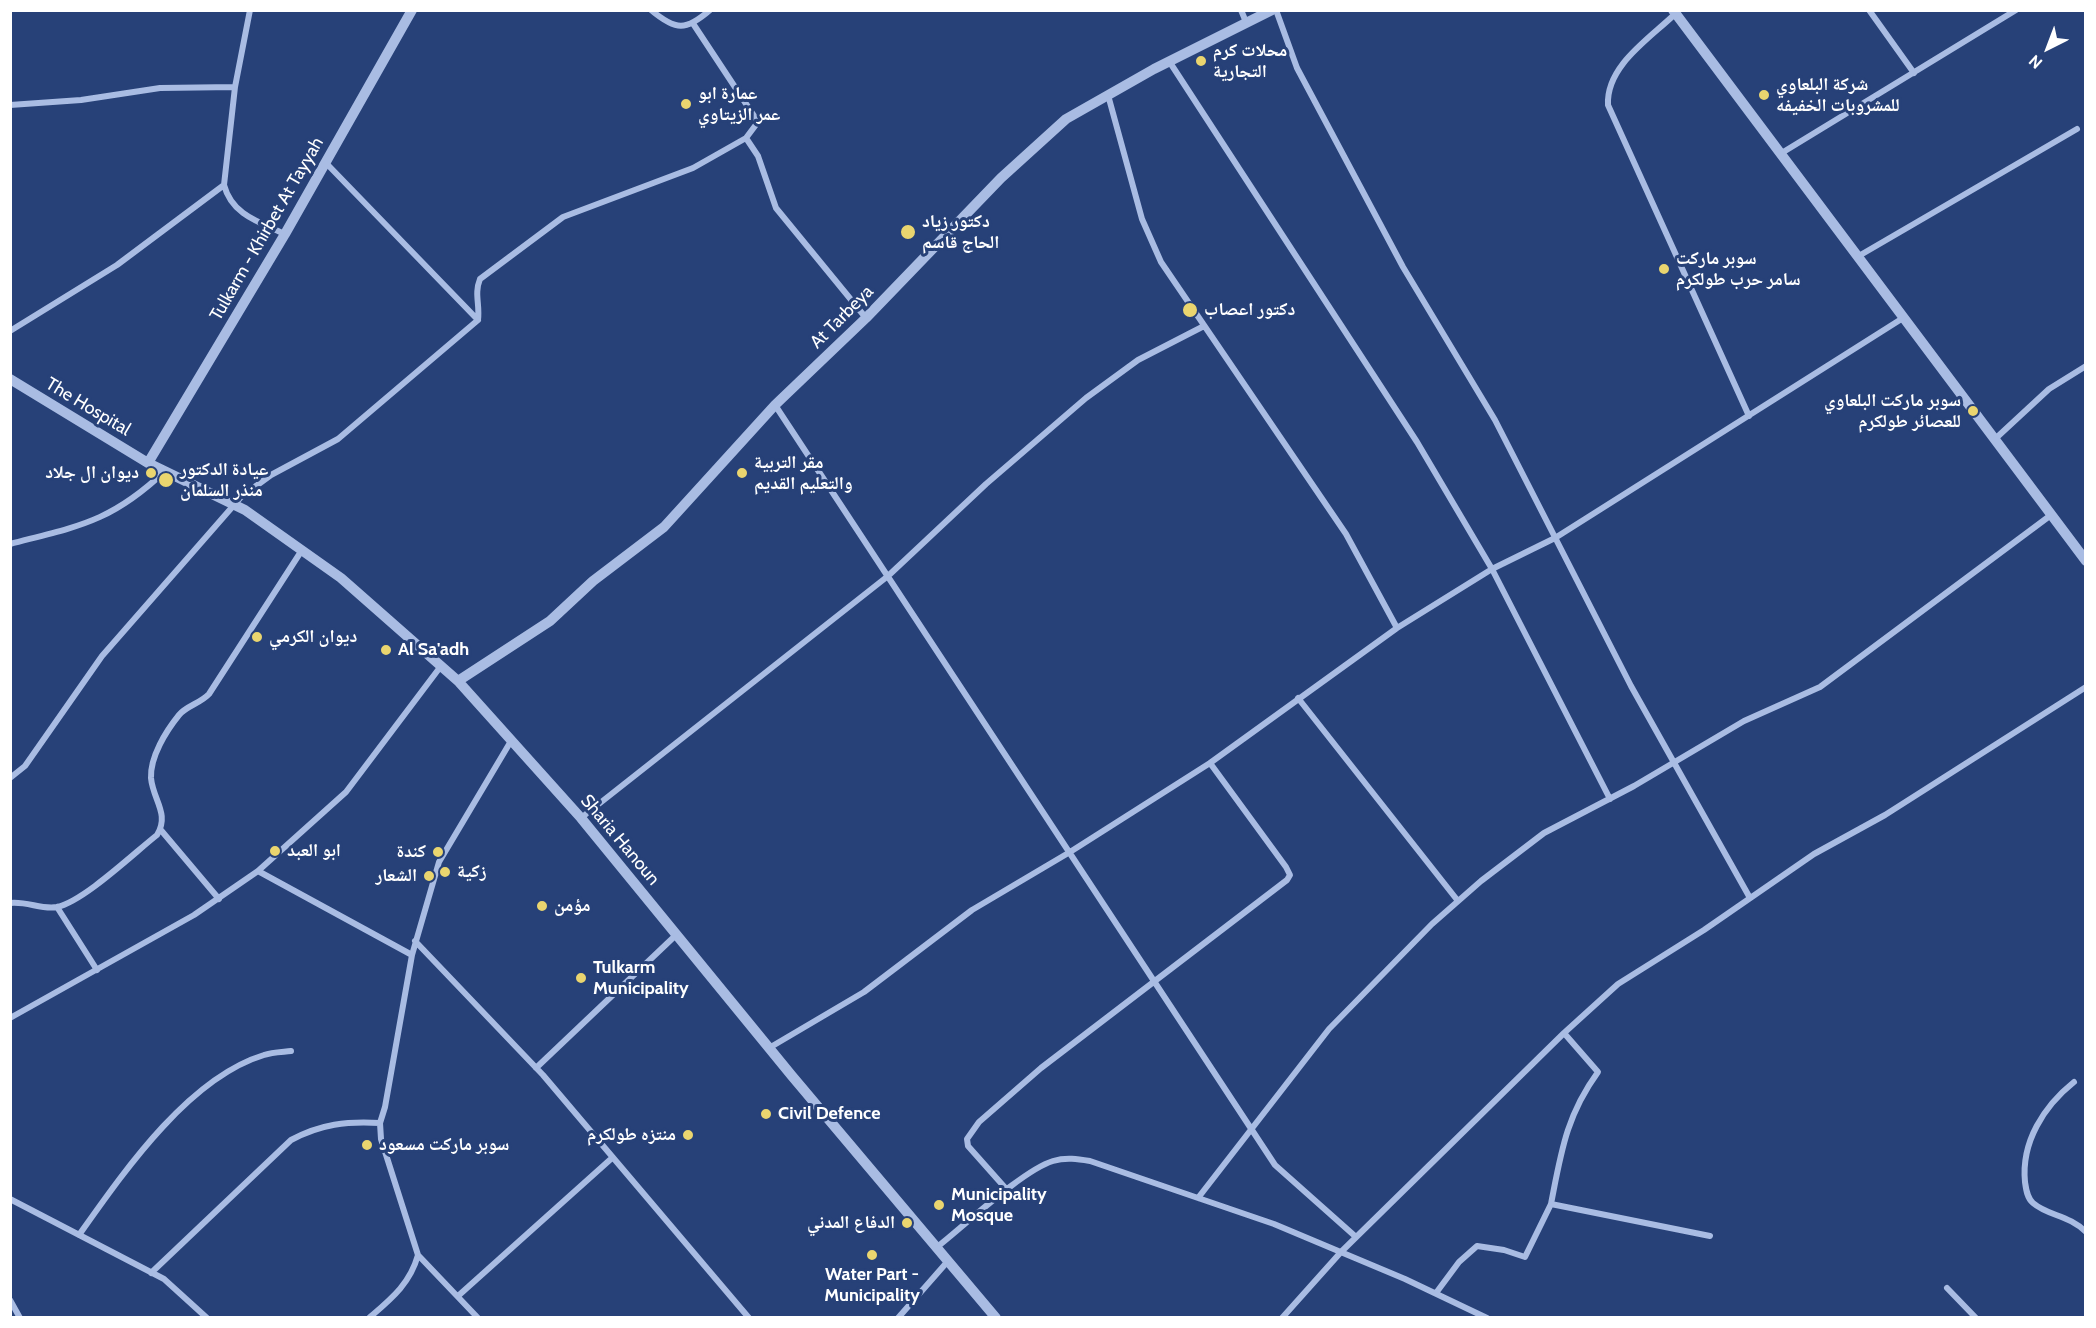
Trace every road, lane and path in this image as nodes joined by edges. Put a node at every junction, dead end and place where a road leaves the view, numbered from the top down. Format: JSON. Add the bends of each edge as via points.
{"nodes":[{"id":1,"x":250,"y":10,"type":"edge"},
{"id":2,"x":412,"y":10,"type":"edge"},
{"id":3,"x":651,"y":10,"type":"edge"},
{"id":4,"x":710,"y":10,"type":"edge"},
{"id":5,"x":1241,"y":10,"type":"edge"},
{"id":6,"x":1274,"y":10,"type":"edge"},
{"id":7,"x":1869,"y":10,"type":"edge"},
{"id":8,"x":2016,"y":10,"type":"edge"},
{"id":9,"x":1674,"y":12,"type":"edge"},
{"id":10,"x":1246,"y":22,"type":"junction"},
{"id":11,"x":694,"y":25,"type":"junction"},
{"id":12,"x":1169,"y":61,"type":"junction"},
{"id":13,"x":1914,"y":72,"type":"junction"},
{"id":14,"x":234,"y":87,"type":"junction"},
{"id":15,"x":1107,"y":94,"type":"junction"},
{"id":16,"x":10,"y":105,"type":"edge"},
{"id":17,"x":2077,"y":129,"type":"dead end"},
{"id":18,"x":746,"y":138,"type":"junction"},
{"id":19,"x":1780,"y":154,"type":"junction"},
{"id":20,"x":326,"y":163,"type":"junction"},
{"id":21,"x":224,"y":185,"type":"junction"},
{"id":22,"x":212,"y":193,"type":"junction"},
{"id":23,"x":226,"y":195,"type":"junction"},
{"id":24,"x":285,"y":234,"type":"junction"},
{"id":25,"x":1857,"y":257,"type":"junction"},
{"id":26,"x":866,"y":318,"type":"junction"},
{"id":27,"x":1903,"y":318,"type":"junction"},
{"id":28,"x":478,"y":320,"type":"junction"},
{"id":29,"x":1204,"y":326,"type":"junction"},
{"id":30,"x":10,"y":331,"type":"edge"},
{"id":31,"x":2085,"y":366,"type":"edge"},
{"id":32,"x":10,"y":380,"type":"edge"},
{"id":33,"x":775,"y":405,"type":"junction"},
{"id":34,"x":1749,"y":416,"type":"junction"},
{"id":35,"x":1995,"y":440,"type":"junction"},
{"id":36,"x":148,"y":463,"type":"junction"},
{"id":37,"x":165,"y":471,"type":"junction"},
{"id":38,"x":234,"y":505,"type":"junction"},
{"id":39,"x":2051,"y":515,"type":"junction"},
{"id":40,"x":1555,"y":538,"type":"junction"},
{"id":41,"x":10,"y":544,"type":"edge"},
{"id":42,"x":302,"y":550,"type":"junction"},
{"id":43,"x":2085,"y":561,"type":"edge"},
{"id":44,"x":1492,"y":569,"type":"junction"},
{"id":45,"x":888,"y":576,"type":"junction"},
{"id":46,"x":1397,"y":628,"type":"junction"},
{"id":47,"x":441,"y":666,"type":"junction"},
{"id":48,"x":458,"y":681,"type":"junction"},
{"id":49,"x":2085,"y":687,"type":"edge"},
{"id":50,"x":1298,"y":698,"type":"junction"},
{"id":51,"x":512,"y":741,"type":"junction"},
{"id":52,"x":1674,"y":762,"type":"junction"},
{"id":53,"x":1210,"y":763,"type":"junction"},
{"id":54,"x":10,"y":778,"type":"edge"},
{"id":55,"x":1610,"y":799,"type":"junction"},
{"id":56,"x":581,"y":818,"type":"junction"},
{"id":57,"x":160,"y":829,"type":"junction"},
{"id":58,"x":1070,"y":852,"type":"junction"},
{"id":59,"x":258,"y":871,"type":"junction"},
{"id":60,"x":1750,"y":898,"type":"junction"},
{"id":61,"x":219,"y":899,"type":"junction"},
{"id":62,"x":1458,"y":900,"type":"junction"},
{"id":63,"x":10,"y":903,"type":"edge"},
{"id":64,"x":57,"y":907,"type":"junction"},
{"id":65,"x":676,"y":935,"type":"junction"},
{"id":66,"x":415,"y":941,"type":"junction"},
{"id":67,"x":411,"y":955,"type":"junction"},
{"id":68,"x":97,"y":970,"type":"junction"},
{"id":69,"x":1154,"y":980,"type":"junction"},
{"id":70,"x":10,"y":1018,"type":"edge"},
{"id":71,"x":1564,"y":1033,"type":"junction"},
{"id":72,"x":769,"y":1048,"type":"junction"},
{"id":73,"x":291,"y":1051,"type":"dead end"},
{"id":74,"x":536,"y":1068,"type":"junction"},
{"id":75,"x":2074,"y":1082,"type":"dead end"},
{"id":76,"x":380,"y":1123,"type":"junction"},
{"id":77,"x":1251,"y":1129,"type":"junction"},
{"id":78,"x":612,"y":1158,"type":"junction"},
{"id":79,"x":1008,"y":1191,"type":"junction"},
{"id":80,"x":1198,"y":1198,"type":"junction"},
{"id":81,"x":10,"y":1199,"type":"edge"},
{"id":82,"x":1551,"y":1204,"type":"junction"},
{"id":83,"x":2085,"y":1232,"type":"edge"},
{"id":84,"x":79,"y":1235,"type":"junction"},
{"id":85,"x":1710,"y":1236,"type":"dead end"},
{"id":86,"x":1356,"y":1237,"type":"junction"},
{"id":87,"x":937,"y":1248,"type":"junction"},
{"id":88,"x":1341,"y":1252,"type":"junction"},
{"id":89,"x":418,"y":1255,"type":"junction"},
{"id":90,"x":948,"y":1261,"type":"junction"},
{"id":91,"x":151,"y":1273,"type":"junction"},
{"id":92,"x":1947,"y":1288,"type":"dead end"},
{"id":93,"x":1436,"y":1293,"type":"junction"},
{"id":94,"x":458,"y":1296,"type":"junction"},
{"id":95,"x":10,"y":1300,"type":"edge"},
{"id":96,"x":20,"y":1317,"type":"edge"},
{"id":97,"x":207,"y":1317,"type":"edge"},
{"id":98,"x":369,"y":1317,"type":"edge"},
{"id":99,"x":478,"y":1317,"type":"edge"},
{"id":100,"x":749,"y":1317,"type":"edge"},
{"id":101,"x":898,"y":1317,"type":"edge"},
{"id":102,"x":996,"y":1317,"type":"edge"},
{"id":103,"x":1282,"y":1317,"type":"edge"},
{"id":104,"x":1487,"y":1317,"type":"edge"},
{"id":105,"x":1976,"y":1317,"type":"edge"}],
"edges":[{"from":1,"to":14,"type":"street"},
{"from":2,"to":20,"type":"street","name":"Tulkarm - Khirbet At Tayyah"},
{"from":3,"to":11,"type":"street","via":[[669,24]]},
{"from":4,"to":11,"type":"street"},
{"from":5,"to":10,"type":"street"},
{"from":6,"to":10,"type":"street","name":"At Tarbeya"},
{"from":6,"to":40,"type":"street","via":[[1308,89],[1403,267],[1495,420]]},
{"from":7,"to":13,"type":"street"},
{"from":8,"to":13,"type":"street"},
{"from":9,"to":19,"type":"street"},
{"from":9,"to":34,"type":"street","via":[[1614,74],[1608,89],[1608,105]]},
{"from":10,"to":12,"type":"street","name":"At Tarbeya"},
{"from":11,"to":18,"type":"street","via":[[758,122]]},
{"from":12,"to":15,"type":"street","name":"At Tarbeya"},
{"from":12,"to":44,"type":"street","via":[[1417,442]]},
{"from":13,"to":19,"type":"street"},
{"from":14,"to":16,"type":"street","via":[[160,88],[81,100]]},
{"from":14,"to":21,"type":"street"},
{"from":15,"to":26,"type":"street","name":"At Tarbeya","via":[[1066,119],[1000,178]]},
{"from":15,"to":29,"type":"street","via":[[1151,241]]},
{"from":17,"to":25,"type":"street"},
{"from":18,"to":26,"type":"street","via":[[758,156],[776,208]]},
{"from":18,"to":28,"type":"street","via":[[693,168],[562,217],[480,279],[476,290]]},
{"from":19,"to":25,"type":"street"},
{"from":20,"to":24,"type":"street","name":"Tulkarm - Khirbet At Tayyah"},
{"from":20,"to":28,"type":"street"},
{"from":21,"to":22,"type":"street"},
{"from":21,"to":23,"type":"street"},
{"from":22,"to":23,"type":"street"},
{"from":22,"to":30,"type":"street","via":[[117,265]]},
{"from":23,"to":24,"type":"street","via":[[246,217]]},
{"from":24,"to":36,"type":"street","name":"Tulkarm - Khirbet At Tayyah"},
{"from":25,"to":27,"type":"street"},
{"from":26,"to":33,"type":"street","name":"At Tarbeya"},
{"from":27,"to":34,"type":"street"},
{"from":27,"to":35,"type":"street"},
{"from":28,"to":38,"type":"street","via":[[338,439],[255,485]]},
{"from":29,"to":45,"type":"street","via":[[1138,360],[1086,398]]},
{"from":29,"to":46,"type":"street","via":[[1346,534]]},
{"from":31,"to":35,"type":"street","via":[[2049,388]]},
{"from":32,"to":36,"type":"street","name":"The Hospital"},
{"from":33,"to":45,"type":"street"},
{"from":33,"to":48,"type":"street","name":"At Tarbeya","via":[[664,527],[592,581],[550,621]]},
{"from":34,"to":40,"type":"street"},
{"from":35,"to":39,"type":"street"},
{"from":36,"to":37,"type":"street","name":"Sharia Hanoun"},
{"from":37,"to":38,"type":"street","name":"Sharia Hanoun"},
{"from":37,"to":41,"type":"street","via":[[137,497],[106,516]]},
{"from":38,"to":42,"type":"street","name":"Sharia Hanoun"},
{"from":38,"to":54,"type":"street","via":[[102,656],[24,766]]},
{"from":39,"to":43,"type":"street"},
{"from":39,"to":52,"type":"street","via":[[1820,687],[1744,721]]},
{"from":40,"to":44,"type":"street"},
{"from":40,"to":52,"type":"street"},
{"from":42,"to":47,"type":"street","name":"Sharia Hanoun","via":[[341,578]]},
{"from":42,"to":57,"type":"street","via":[[209,694],[201,703],[180,713],[157,751],[151,776],[163,815]]},
{"from":44,"to":46,"type":"street"},
{"from":44,"to":55,"type":"street"},
{"from":45,"to":56,"type":"street"},
{"from":45,"to":58,"type":"street"},
{"from":46,"to":50,"type":"street"},
{"from":47,"to":48,"type":"street","name":"Sharia Hanoun"},
{"from":47,"to":59,"type":"street","via":[[346,792]]},
{"from":48,"to":51,"type":"street","name":"Sharia Hanoun"},
{"from":49,"to":60,"type":"street","via":[[1885,815],[1814,854]]},
{"from":50,"to":53,"type":"street"},
{"from":50,"to":62,"type":"street"},
{"from":51,"to":56,"type":"street","name":"Sharia Hanoun"},
{"from":51,"to":66,"type":"street","via":[[439,862]]},
{"from":52,"to":55,"type":"street"},
{"from":52,"to":60,"type":"street"},
{"from":53,"to":58,"type":"street"},
{"from":53,"to":69,"type":"street","via":[[1290,875]]},
{"from":55,"to":62,"type":"street","via":[[1544,833]]},
{"from":56,"to":65,"type":"street","name":"Sharia Hanoun"},
{"from":57,"to":61,"type":"street"},
{"from":57,"to":64,"type":"street","via":[[94,885]]},
{"from":58,"to":69,"type":"street"},
{"from":58,"to":72,"type":"street","via":[[972,910],[864,992]]},
{"from":59,"to":61,"type":"street"},
{"from":59,"to":67,"type":"street"},
{"from":60,"to":71,"type":"street","via":[[1618,984]]},
{"from":61,"to":68,"type":"street"},
{"from":62,"to":77,"type":"street","via":[[1329,1029]]},
{"from":63,"to":64,"type":"street"},
{"from":64,"to":68,"type":"street"},
{"from":65,"to":72,"type":"street","name":"Sharia Hanoun"},
{"from":65,"to":74,"type":"street"},
{"from":66,"to":67,"type":"street"},
{"from":66,"to":74,"type":"street"},
{"from":67,"to":76,"type":"street"},
{"from":68,"to":70,"type":"street"},
{"from":69,"to":77,"type":"street"},
{"from":69,"to":79,"type":"street","via":[[1041,1068],[971,1132],[967,1139],[971,1151]]},
{"from":71,"to":82,"type":"street","via":[[1598,1072],[1584,1091],[1565,1132]]},
{"from":71,"to":86,"type":"street"},
{"from":72,"to":87,"type":"street","name":"Sharia Hanoun"},
{"from":73,"to":84,"type":"street","via":[[264,1054],[215,1078],[128,1165]]},
{"from":74,"to":78,"type":"street"},
{"from":75,"to":83,"type":"street","via":[[2048,1107],[2035,1128],[2024,1175],[2033,1203],[2067,1218]]},
{"from":76,"to":89,"type":"street","via":[[381,1138]]},
{"from":76,"to":91,"type":"street","via":[[335,1123],[291,1140]]},
{"from":77,"to":80,"type":"street"},
{"from":77,"to":86,"type":"street","via":[[1284,1174]]},
{"from":78,"to":94,"type":"street"},
{"from":78,"to":100,"type":"street"},
{"from":79,"to":80,"type":"street","via":[[1042,1166],[1076,1158]]},
{"from":79,"to":87,"type":"street"},
{"from":80,"to":88,"type":"street"},
{"from":81,"to":84,"type":"street"},
{"from":82,"to":85,"type":"street"},
{"from":82,"to":93,"type":"street","via":[[1525,1257],[1477,1246],[1459,1262]]},
{"from":84,"to":91,"type":"street"},
{"from":86,"to":88,"type":"street"},
{"from":87,"to":90,"type":"street","name":"Sharia Hanoun"},
{"from":88,"to":93,"type":"street"},
{"from":88,"to":103,"type":"street"},
{"from":89,"to":94,"type":"street"},
{"from":89,"to":98,"type":"street","via":[[401,1290]]},
{"from":90,"to":101,"type":"street"},
{"from":90,"to":102,"type":"street","name":"Sharia Hanoun"},
{"from":91,"to":97,"type":"street","via":[[164,1279]]},
{"from":92,"to":105,"type":"street"},
{"from":93,"to":104,"type":"street"},
{"from":94,"to":99,"type":"street"},
{"from":95,"to":96,"type":"street"}]}
